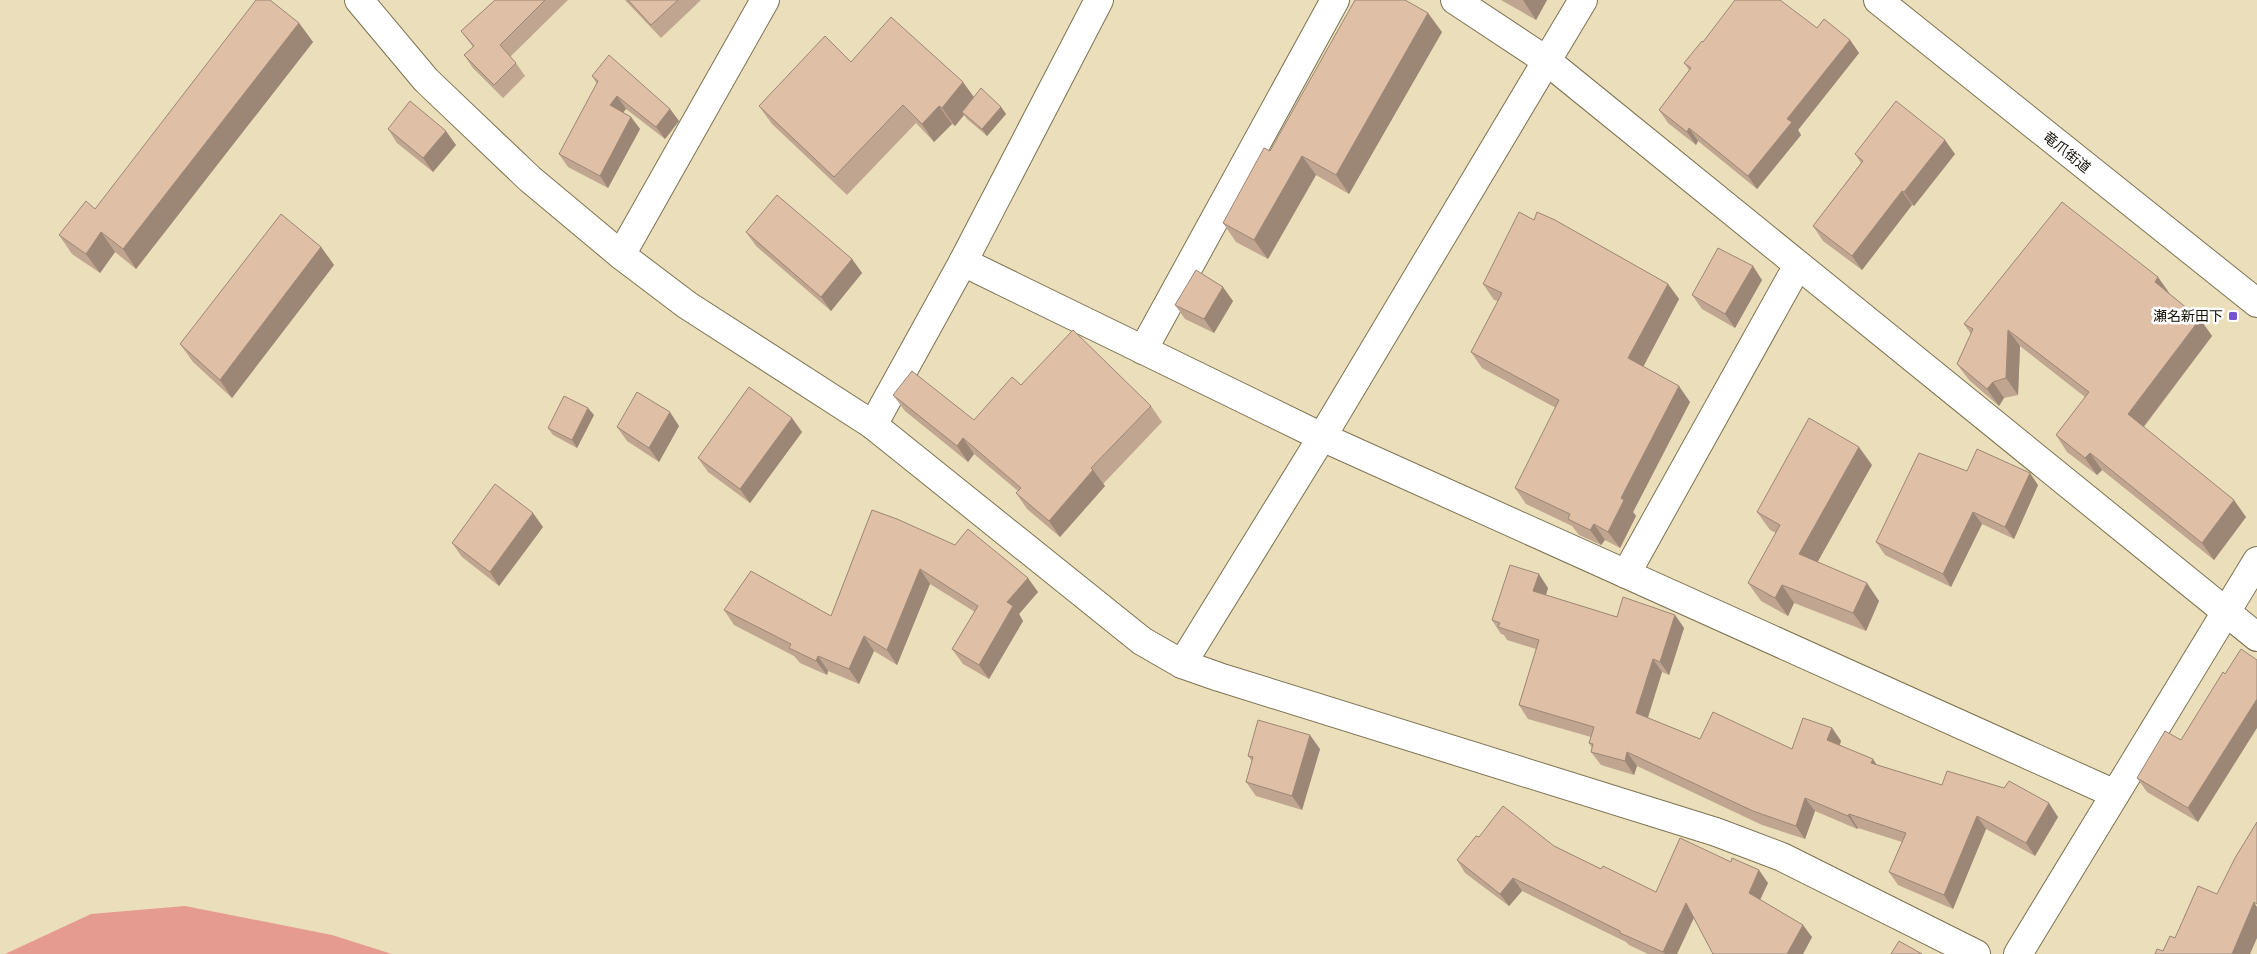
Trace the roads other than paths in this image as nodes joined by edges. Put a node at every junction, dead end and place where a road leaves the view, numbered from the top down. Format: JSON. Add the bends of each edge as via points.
{"nodes":[{"id":1,"x":359,"y":0,"type":"edge"},
{"id":2,"x":765,"y":0,"type":"edge"},
{"id":3,"x":1099,"y":0,"type":"edge"},
{"id":4,"x":1335,"y":0,"type":"edge"},
{"id":5,"x":1455,"y":0,"type":"edge"},
{"id":6,"x":1583,"y":0,"type":"edge"},
{"id":7,"x":1878,"y":0,"type":"edge"},
{"id":8,"x":1547,"y":61,"type":"junction"},
{"id":9,"x":621,"y":255,"type":"junction"},
{"id":10,"x":963,"y":262,"type":"junction"},
{"id":11,"x":1798,"y":265,"type":"junction"},
{"id":12,"x":2257,"y":303,"type":"edge"},
{"id":13,"x":1144,"y":350,"type":"junction"},
{"id":14,"x":873,"y":425,"type":"junction"},
{"id":15,"x":1322,"y":437,"type":"junction"},
{"id":16,"x":2257,"y":561,"type":"edge"},
{"id":17,"x":1626,"y":574,"type":"junction"},
{"id":18,"x":2226,"y":612,"type":"junction"},
{"id":19,"x":2257,"y":638,"type":"edge"},
{"id":20,"x":1182,"y":664,"type":"junction"},
{"id":21,"x":2115,"y":794,"type":"junction"},
{"id":22,"x":1976,"y":954,"type":"edge"},
{"id":23,"x":2018,"y":954,"type":"edge"}],
"edges":[{"from":1,"to":9,"type":"street","via":[[426,80],[530,178]]},
{"from":2,"to":9,"type":"street"},
{"from":3,"to":10,"type":"street"},
{"from":4,"to":13,"type":"street"},
{"from":5,"to":8,"type":"street"},
{"from":6,"to":8,"type":"street"},
{"from":7,"to":12,"type":"street","name":"竜爪街道"},
{"from":8,"to":11,"type":"street"},
{"from":8,"to":15,"type":"street"},
{"from":9,"to":14,"type":"street","via":[[687,305]]},
{"from":10,"to":13,"type":"street"},
{"from":10,"to":14,"type":"street"},
{"from":11,"to":17,"type":"street"},
{"from":11,"to":18,"type":"street"},
{"from":13,"to":15,"type":"street"},
{"from":14,"to":20,"type":"street","via":[[1142,641]]},
{"from":15,"to":17,"type":"street"},
{"from":15,"to":20,"type":"street"},
{"from":16,"to":18,"type":"street"},
{"from":17,"to":21,"type":"street"},
{"from":18,"to":19,"type":"street"},
{"from":18,"to":21,"type":"street"},
{"from":20,"to":22,"type":"street","via":[[1716,832],[1782,857]]},
{"from":21,"to":23,"type":"street"}]}
